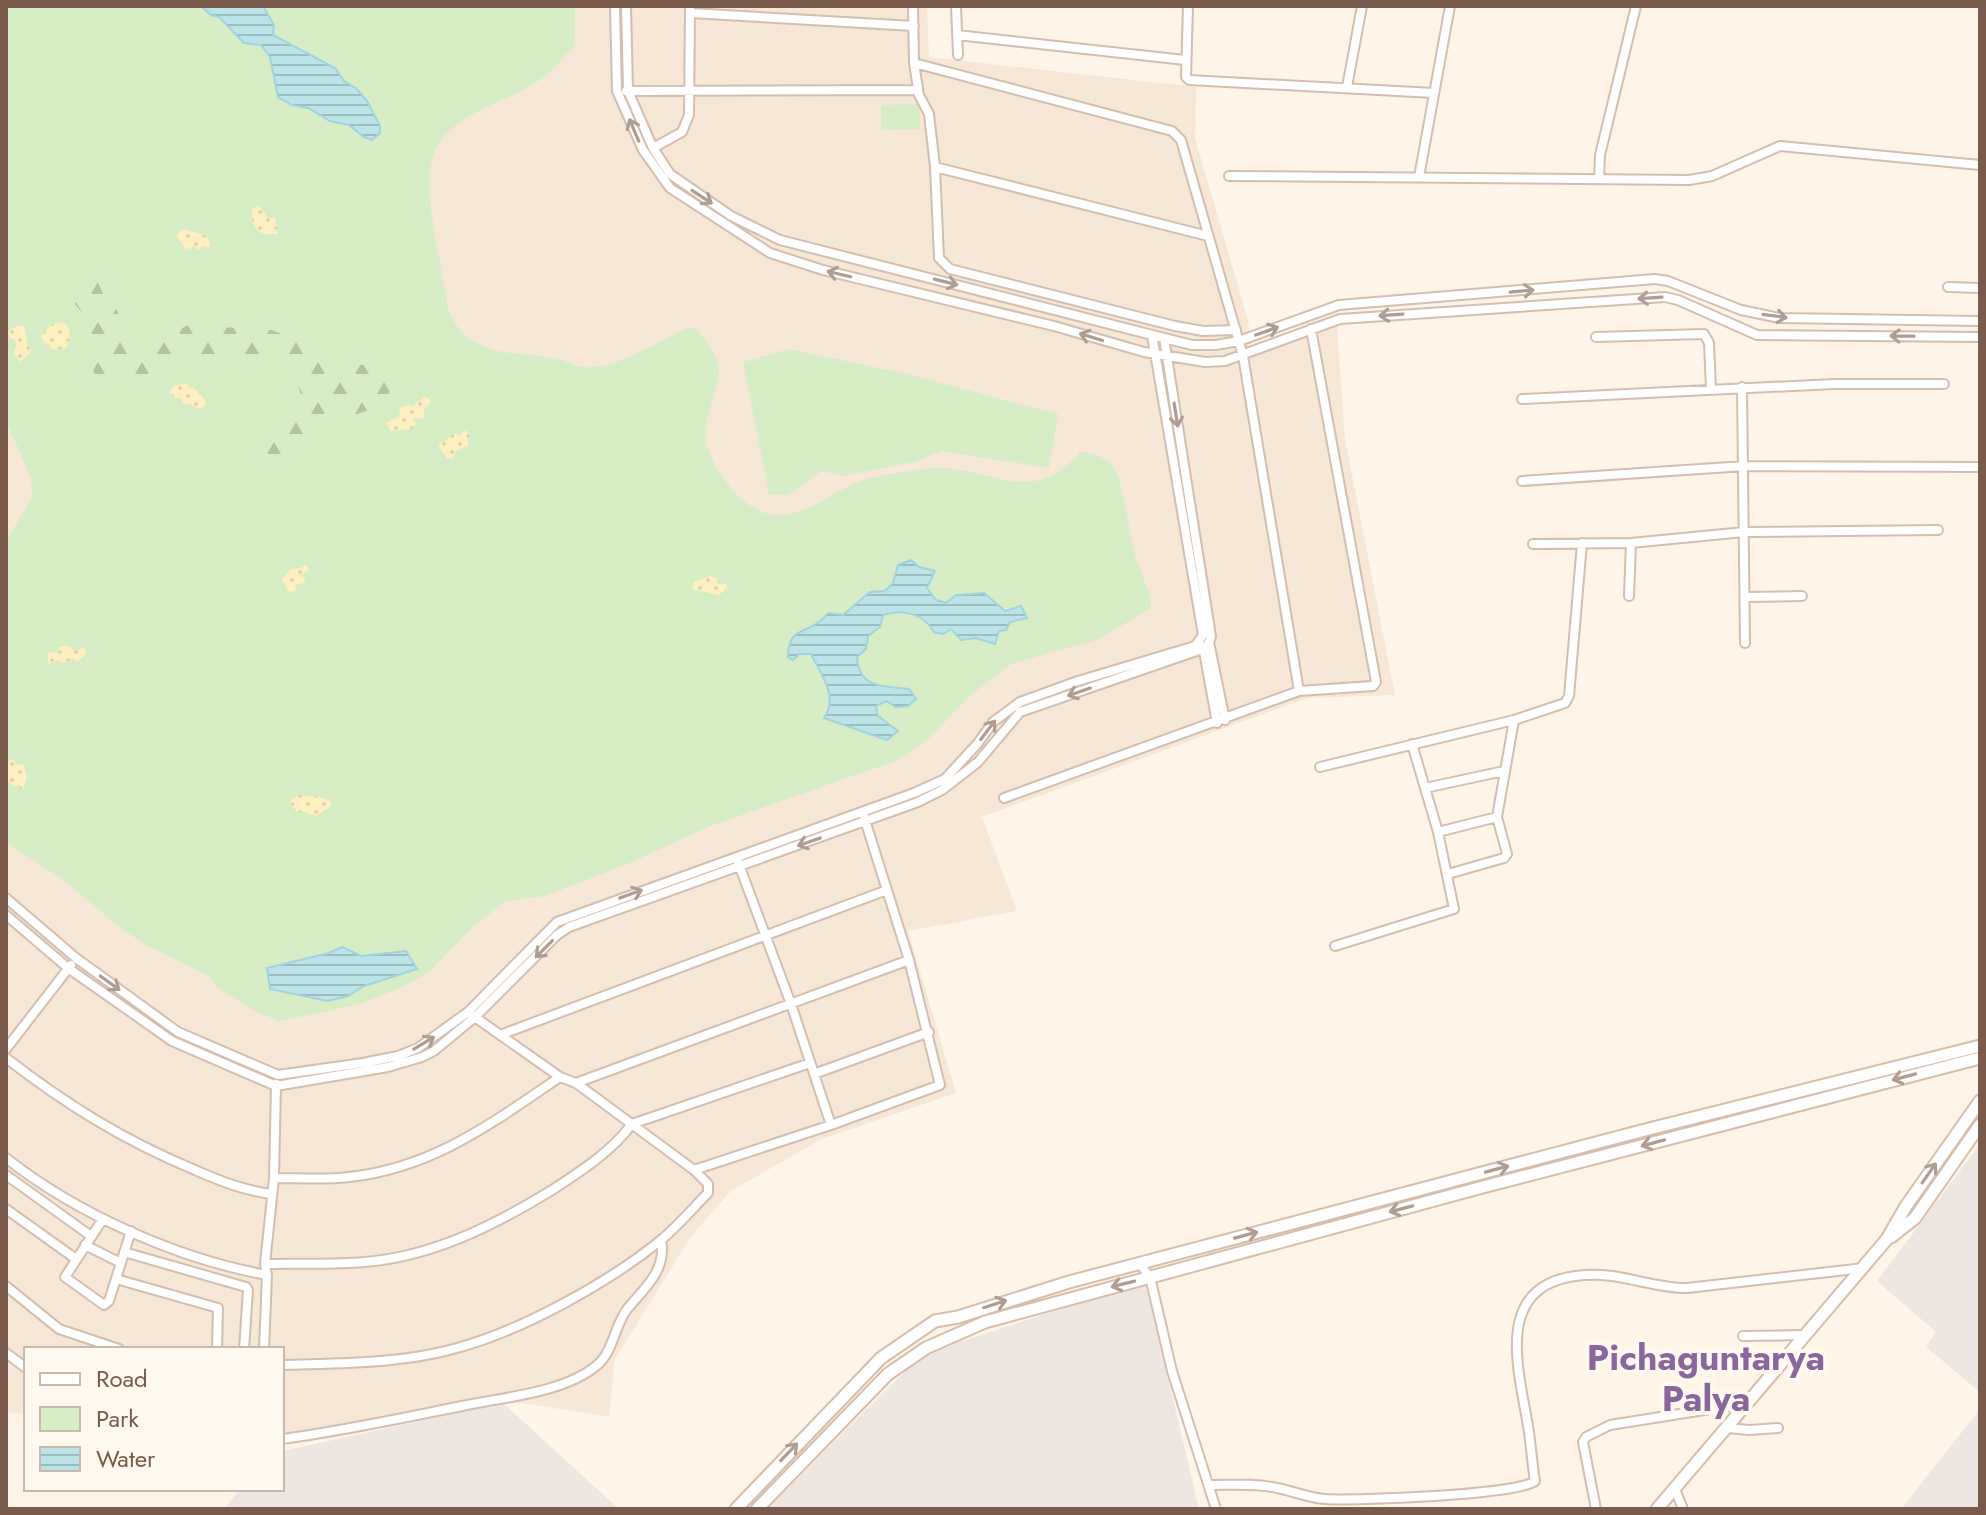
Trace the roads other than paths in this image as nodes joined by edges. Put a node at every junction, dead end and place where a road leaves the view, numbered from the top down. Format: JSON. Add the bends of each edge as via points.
{"nodes":[{"id":1,"x":615,"y":6,"type":"edge"},
{"id":2,"x":626,"y":6,"type":"edge"},
{"id":3,"x":913,"y":6,"type":"edge"},
{"id":4,"x":956,"y":6,"type":"edge"},
{"id":5,"x":1188,"y":6,"type":"edge"},
{"id":6,"x":1362,"y":6,"type":"edge"},
{"id":7,"x":1450,"y":6,"type":"edge"},
{"id":8,"x":1636,"y":6,"type":"edge"},
{"id":9,"x":690,"y":9,"type":"edge"},
{"id":10,"x":914,"y":26,"type":"junction"},
{"id":11,"x":957,"y":35,"type":"junction"},
{"id":12,"x":958,"y":55,"type":"dead end"},
{"id":13,"x":1185,"y":60,"type":"junction"},
{"id":14,"x":914,"y":63,"type":"junction"},
{"id":15,"x":1347,"y":87,"type":"junction"},
{"id":16,"x":690,"y":90,"type":"junction"},
{"id":17,"x":917,"y":90,"type":"junction"},
{"id":18,"x":617,"y":91,"type":"junction"},
{"id":19,"x":628,"y":91,"type":"junction"},
{"id":20,"x":1434,"y":93,"type":"junction"},
{"id":21,"x":653,"y":148,"type":"junction"},
{"id":22,"x":1980,"y":165,"type":"edge"},
{"id":23,"x":935,"y":167,"type":"junction"},
{"id":24,"x":1229,"y":176,"type":"dead end"},
{"id":25,"x":1419,"y":177,"type":"junction"},
{"id":26,"x":1599,"y":179,"type":"junction"},
{"id":27,"x":1208,"y":236,"type":"junction"},
{"id":28,"x":903,"y":271,"type":"junction"},
{"id":29,"x":1948,"y":287,"type":"dead end"},
{"id":30,"x":1980,"y":288,"type":"edge"},
{"id":31,"x":900,"y":289,"type":"junction"},
{"id":32,"x":1980,"y":321,"type":"edge"},
{"id":33,"x":1311,"y":329,"type":"junction"},
{"id":34,"x":1236,"y":330,"type":"junction"},
{"id":35,"x":1152,"y":335,"type":"junction"},
{"id":36,"x":1596,"y":337,"type":"dead end"},
{"id":37,"x":1980,"y":337,"type":"edge"},
{"id":38,"x":1164,"y":338,"type":"junction"},
{"id":39,"x":1239,"y":341,"type":"junction"},
{"id":40,"x":1154,"y":354,"type":"junction"},
{"id":41,"x":1243,"y":356,"type":"junction"},
{"id":42,"x":1167,"y":358,"type":"junction"},
{"id":43,"x":1944,"y":384,"type":"dead end"},
{"id":44,"x":1742,"y":387,"type":"junction"},
{"id":45,"x":1711,"y":389,"type":"junction"},
{"id":46,"x":1522,"y":399,"type":"dead end"},
{"id":47,"x":1745,"y":466,"type":"junction"},
{"id":48,"x":1980,"y":467,"type":"edge"},
{"id":49,"x":1522,"y":481,"type":"dead end"},
{"id":50,"x":1938,"y":530,"type":"dead end"},
{"id":51,"x":1744,"y":532,"type":"junction"},
{"id":52,"x":1582,"y":543,"type":"junction"},
{"id":53,"x":1631,"y":543,"type":"junction"},
{"id":54,"x":1533,"y":544,"type":"dead end"},
{"id":55,"x":1629,"y":596,"type":"dead end"},
{"id":56,"x":1802,"y":596,"type":"dead end"},
{"id":57,"x":1747,"y":597,"type":"junction"},
{"id":58,"x":1205,"y":642,"type":"junction"},
{"id":59,"x":1745,"y":643,"type":"dead end"},
{"id":60,"x":1299,"y":691,"type":"junction"},
{"id":61,"x":1514,"y":720,"type":"junction"},
{"id":62,"x":1221,"y":722,"type":"junction"},
{"id":63,"x":1412,"y":744,"type":"junction"},
{"id":64,"x":1320,"y":767,"type":"dead end"},
{"id":65,"x":1504,"y":771,"type":"junction"},
{"id":66,"x":1425,"y":788,"type":"junction"},
{"id":67,"x":1004,"y":798,"type":"dead end"},
{"id":68,"x":864,"y":817,"type":"junction"},
{"id":69,"x":1497,"y":817,"type":"junction"},
{"id":70,"x":1438,"y":832,"type":"junction"},
{"id":71,"x":736,"y":856,"type":"junction"},
{"id":72,"x":740,"y":866,"type":"junction"},
{"id":73,"x":1448,"y":874,"type":"junction"},
{"id":74,"x":887,"y":890,"type":"junction"},
{"id":75,"x":6,"y":898,"type":"edge"},
{"id":76,"x":6,"y":915,"type":"edge"},
{"id":77,"x":764,"y":936,"type":"junction"},
{"id":78,"x":1335,"y":946,"type":"dead end"},
{"id":79,"x":76,"y":958,"type":"junction"},
{"id":80,"x":909,"y":960,"type":"junction"},
{"id":81,"x":68,"y":968,"type":"junction"},
{"id":82,"x":791,"y":1004,"type":"junction"},
{"id":83,"x":471,"y":1014,"type":"junction"},
{"id":84,"x":929,"y":1032,"type":"junction"},
{"id":85,"x":500,"y":1035,"type":"junction"},
{"id":86,"x":1980,"y":1046,"type":"edge"},
{"id":87,"x":6,"y":1049,"type":"edge"},
{"id":88,"x":6,"y":1058,"type":"edge"},
{"id":89,"x":1980,"y":1058,"type":"edge"},
{"id":90,"x":810,"y":1063,"type":"junction"},
{"id":91,"x":814,"y":1074,"type":"junction"},
{"id":92,"x":278,"y":1075,"type":"junction"},
{"id":93,"x":560,"y":1077,"type":"junction"},
{"id":94,"x":576,"y":1083,"type":"junction"},
{"id":95,"x":276,"y":1086,"type":"junction"},
{"id":96,"x":1980,"y":1101,"type":"edge"},
{"id":97,"x":632,"y":1124,"type":"junction"},
{"id":98,"x":831,"y":1125,"type":"junction"},
{"id":99,"x":1980,"y":1125,"type":"edge"},
{"id":100,"x":6,"y":1158,"type":"edge"},
{"id":101,"x":694,"y":1170,"type":"junction"},
{"id":102,"x":6,"y":1175,"type":"edge"},
{"id":103,"x":274,"y":1178,"type":"junction"},
{"id":104,"x":270,"y":1194,"type":"junction"},
{"id":105,"x":6,"y":1209,"type":"edge"},
{"id":106,"x":103,"y":1219,"type":"junction"},
{"id":107,"x":131,"y":1231,"type":"junction"},
{"id":108,"x":91,"y":1236,"type":"junction"},
{"id":109,"x":1887,"y":1239,"type":"junction"},
{"id":110,"x":661,"y":1240,"type":"junction"},
{"id":111,"x":85,"y":1245,"type":"junction"},
{"id":112,"x":124,"y":1252,"type":"junction"},
{"id":113,"x":76,"y":1259,"type":"junction"},
{"id":114,"x":121,"y":1263,"type":"junction"},
{"id":115,"x":1139,"y":1263,"type":"junction"},
{"id":116,"x":265,"y":1264,"type":"junction"},
{"id":117,"x":1864,"y":1268,"type":"junction"},
{"id":118,"x":267,"y":1275,"type":"junction"},
{"id":119,"x":1150,"y":1277,"type":"junction"},
{"id":120,"x":116,"y":1279,"type":"junction"},
{"id":121,"x":6,"y":1286,"type":"edge"},
{"id":122,"x":1805,"y":1335,"type":"junction"},
{"id":123,"x":1743,"y":1336,"type":"dead end"},
{"id":124,"x":113,"y":1347,"type":"edge"},
{"id":125,"x":217,"y":1347,"type":"edge"},
{"id":126,"x":244,"y":1347,"type":"edge"},
{"id":127,"x":264,"y":1347,"type":"edge"},
{"id":128,"x":6,"y":1353,"type":"edge"},
{"id":129,"x":284,"y":1365,"type":"edge"},
{"id":130,"x":24,"y":1366,"type":"edge"},
{"id":131,"x":1749,"y":1403,"type":"junction"},
{"id":132,"x":1728,"y":1428,"type":"junction"},
{"id":133,"x":1778,"y":1428,"type":"dead end"},
{"id":134,"x":284,"y":1439,"type":"edge"},
{"id":135,"x":1209,"y":1485,"type":"junction"},
{"id":136,"x":1675,"y":1489,"type":"junction"},
{"id":137,"x":736,"y":1509,"type":"edge"},
{"id":138,"x":757,"y":1509,"type":"edge"},
{"id":139,"x":1216,"y":1509,"type":"edge"},
{"id":140,"x":1596,"y":1509,"type":"edge"},
{"id":141,"x":1657,"y":1509,"type":"edge"},
{"id":142,"x":1683,"y":1509,"type":"edge"}],
"edges":[{"from":1,"to":18,"type":"street"},
{"from":2,"to":19,"type":"street"},
{"from":3,"to":10,"type":"street"},
{"from":4,"to":11,"type":"street"},
{"from":5,"to":13,"type":"street"},
{"from":6,"to":15,"type":"street"},
{"from":7,"to":20,"type":"street"},
{"from":8,"to":26,"type":"street","via":[[1600,155]]},
{"from":9,"to":10,"type":"street"},
{"from":9,"to":16,"type":"street"},
{"from":10,"to":14,"type":"street"},
{"from":11,"to":12,"type":"street"},
{"from":11,"to":13,"type":"street"},
{"from":13,"to":15,"type":"street","via":[[1189,80]]},
{"from":14,"to":17,"type":"street"},
{"from":14,"to":27,"type":"street","via":[[1177,134]]},
{"from":15,"to":20,"type":"street"},
{"from":16,"to":17,"type":"street"},
{"from":16,"to":19,"type":"street"},
{"from":16,"to":21,"type":"street","via":[[682,132]]},
{"from":17,"to":23,"type":"street","via":[[929,114]]},
{"from":18,"to":19,"type":"street"},
{"from":31,"to":18,"type":"street","one_way":true,"via":[[770,253],[670,188],[643,150]]},
{"from":19,"to":21,"type":"street"},
{"from":20,"to":25,"type":"street"},
{"from":21,"to":28,"type":"street","one_way":true,"via":[[677,180],[743,222],[780,240]]},
{"from":22,"to":26,"type":"street","via":[[1780,146],[1705,178]]},
{"from":23,"to":27,"type":"street"},
{"from":23,"to":34,"type":"street","via":[[939,258],[950,269],[1175,326]]},
{"from":24,"to":25,"type":"street"},
{"from":25,"to":26,"type":"street"},
{"from":27,"to":34,"type":"street"},
{"from":28,"to":31,"type":"street"},
{"from":28,"to":35,"type":"street","one_way":true},
{"from":29,"to":30,"type":"street"},
{"from":40,"to":31,"type":"street","one_way":true},
{"from":39,"to":32,"type":"street","one_way":true,"via":[[1339,305],[1655,279],[1780,318]]},
{"from":37,"to":33,"type":"street","one_way":true,"via":[[1757,335],[1665,297],[1340,319]]},
{"from":33,"to":41,"type":"street"},
{"from":33,"to":60,"type":"street","via":[[1376,678],[1373,686]]},
{"from":34,"to":39,"type":"street"},
{"from":35,"to":38,"type":"street"},
{"from":35,"to":40,"type":"street"},
{"from":36,"to":45,"type":"street","via":[[1704,334]]},
{"from":38,"to":39,"type":"street","via":[[1192,345]]},
{"from":38,"to":42,"type":"street"},
{"from":39,"to":41,"type":"street"},
{"from":40,"to":42,"type":"street"},
{"from":40,"to":58,"type":"street"},
{"from":41,"to":42,"type":"street","via":[[1205,362]]},
{"from":41,"to":60,"type":"street"},
{"from":42,"to":58,"type":"street","one_way":true},
{"from":43,"to":44,"type":"street"},
{"from":44,"to":45,"type":"street"},
{"from":44,"to":47,"type":"street"},
{"from":45,"to":46,"type":"street"},
{"from":47,"to":48,"type":"street"},
{"from":47,"to":49,"type":"street"},
{"from":47,"to":51,"type":"street"},
{"from":50,"to":51,"type":"street"},
{"from":51,"to":53,"type":"street"},
{"from":51,"to":57,"type":"street"},
{"from":52,"to":53,"type":"street"},
{"from":52,"to":54,"type":"street"},
{"from":52,"to":61,"type":"street","via":[[1569,696],[1565,703]]},
{"from":53,"to":55,"type":"street"},
{"from":56,"to":57,"type":"street"},
{"from":57,"to":59,"type":"street"},
{"from":58,"to":62,"type":"street"},
{"from":58,"to":68,"type":"street","one_way":true,"via":[[1020,712],[978,762],[942,790]]},
{"from":68,"to":58,"type":"street","one_way":true,"via":[[945,779],[993,722],[1020,702]]},
{"from":60,"to":62,"type":"street"},
{"from":61,"to":63,"type":"street"},
{"from":61,"to":65,"type":"street"},
{"from":62,"to":67,"type":"street"},
{"from":63,"to":64,"type":"street"},
{"from":63,"to":66,"type":"street"},
{"from":65,"to":66,"type":"street"},
{"from":65,"to":69,"type":"street"},
{"from":66,"to":70,"type":"street"},
{"from":68,"to":71,"type":"street"},
{"from":68,"to":72,"type":"street","one_way":true},
{"from":68,"to":74,"type":"street"},
{"from":69,"to":70,"type":"street"},
{"from":69,"to":73,"type":"street","via":[[1506,857]]},
{"from":70,"to":73,"type":"street"},
{"from":71,"to":72,"type":"street"},
{"from":83,"to":71,"type":"street","one_way":true,"via":[[557,922]]},
{"from":72,"to":77,"type":"street"},
{"from":72,"to":83,"type":"street","one_way":true,"via":[[563,930]]},
{"from":73,"to":78,"type":"street","via":[[1452,911]]},
{"from":74,"to":77,"type":"street"},
{"from":74,"to":80,"type":"street"},
{"from":75,"to":79,"type":"street"},
{"from":76,"to":81,"type":"street"},
{"from":77,"to":82,"type":"street"},
{"from":77,"to":85,"type":"street"},
{"from":79,"to":81,"type":"street"},
{"from":79,"to":92,"type":"street","one_way":true,"via":[[178,1032]]},
{"from":80,"to":82,"type":"street"},
{"from":80,"to":84,"type":"street"},
{"from":81,"to":87,"type":"street"},
{"from":81,"to":95,"type":"street","via":[[172,1041]]},
{"from":82,"to":90,"type":"street"},
{"from":82,"to":94,"type":"street"},
{"from":83,"to":85,"type":"street"},
{"from":92,"to":83,"type":"street","one_way":true,"via":[[398,1056]]},
{"from":83,"to":95,"type":"street","via":[[434,1051],[408,1063]]},
{"from":84,"to":91,"type":"street"},
{"from":84,"to":98,"type":"street","via":[[940,1085],[936,1089]]},
{"from":85,"to":93,"type":"street"},
{"from":115,"to":86,"type":"street","one_way":true},
{"from":88,"to":104,"type":"street","via":[[60,1099],[142,1148],[244,1191]]},
{"from":89,"to":119,"type":"street","one_way":true},
{"from":90,"to":91,"type":"street"},
{"from":90,"to":97,"type":"street"},
{"from":91,"to":98,"type":"street"},
{"from":92,"to":95,"type":"street"},
{"from":93,"to":94,"type":"street"},
{"from":93,"to":103,"type":"street","via":[[469,1138],[408,1165],[349,1177]]},
{"from":94,"to":97,"type":"street"},
{"from":95,"to":103,"type":"street"},
{"from":109,"to":96,"type":"street","one_way":true},
{"from":97,"to":101,"type":"street"},
{"from":97,"to":116,"type":"street","via":[[579,1173],[509,1216],[428,1251],[365,1262]]},
{"from":98,"to":101,"type":"street"},
{"from":99,"to":109,"type":"street","via":[[1915,1218]]},
{"from":100,"to":106,"type":"street"},
{"from":101,"to":110,"type":"street","via":[[708,1184],[708,1193]]},
{"from":102,"to":108,"type":"street"},
{"from":103,"to":104,"type":"street"},
{"from":104,"to":116,"type":"street"},
{"from":105,"to":113,"type":"street"},
{"from":106,"to":107,"type":"street"},
{"from":106,"to":108,"type":"street"},
{"from":107,"to":112,"type":"street"},
{"from":107,"to":118,"type":"street","via":[[186,1253]]},
{"from":108,"to":111,"type":"street"},
{"from":109,"to":117,"type":"street"},
{"from":110,"to":129,"type":"street","via":[[572,1300],[457,1348],[380,1361]]},
{"from":110,"to":134,"type":"street","via":[[663,1258],[652,1281],[626,1311],[605,1357],[578,1377],[533,1392]]},
{"from":111,"to":113,"type":"street"},
{"from":111,"to":114,"type":"street"},
{"from":112,"to":114,"type":"street"},
{"from":112,"to":126,"type":"street","via":[[246,1287]]},
{"from":113,"to":120,"type":"street","via":[[65,1277],[104,1305]]},
{"from":114,"to":120,"type":"street"},
{"from":115,"to":119,"type":"street"},
{"from":137,"to":115,"type":"street","one_way":true,"via":[[881,1358],[910,1336],[935,1321]]},
{"from":116,"to":118,"type":"street"},
{"from":117,"to":122,"type":"street"},
{"from":117,"to":135,"type":"street","via":[[1687,1288],[1581,1275],[1544,1287],[1525,1308],[1515,1342],[1535,1481],[1529,1485],[1342,1500],[1256,1485]]},
{"from":118,"to":127,"type":"street"},
{"from":119,"to":135,"type":"street","via":[[1172,1371]]},
{"from":119,"to":138,"type":"street","one_way":true,"via":[[985,1322],[926,1348],[888,1374]]},
{"from":120,"to":125,"type":"street","via":[[218,1308]]},
{"from":121,"to":124,"type":"street","via":[[59,1329]]},
{"from":122,"to":123,"type":"street"},
{"from":122,"to":131,"type":"street"},
{"from":128,"to":130,"type":"street"},
{"from":131,"to":132,"type":"street"},
{"from":131,"to":140,"type":"street","via":[[1610,1425],[1586,1437]]},
{"from":132,"to":133,"type":"street"},
{"from":132,"to":136,"type":"street"},
{"from":135,"to":139,"type":"street"},
{"from":136,"to":141,"type":"street"},
{"from":136,"to":142,"type":"street"}]}
